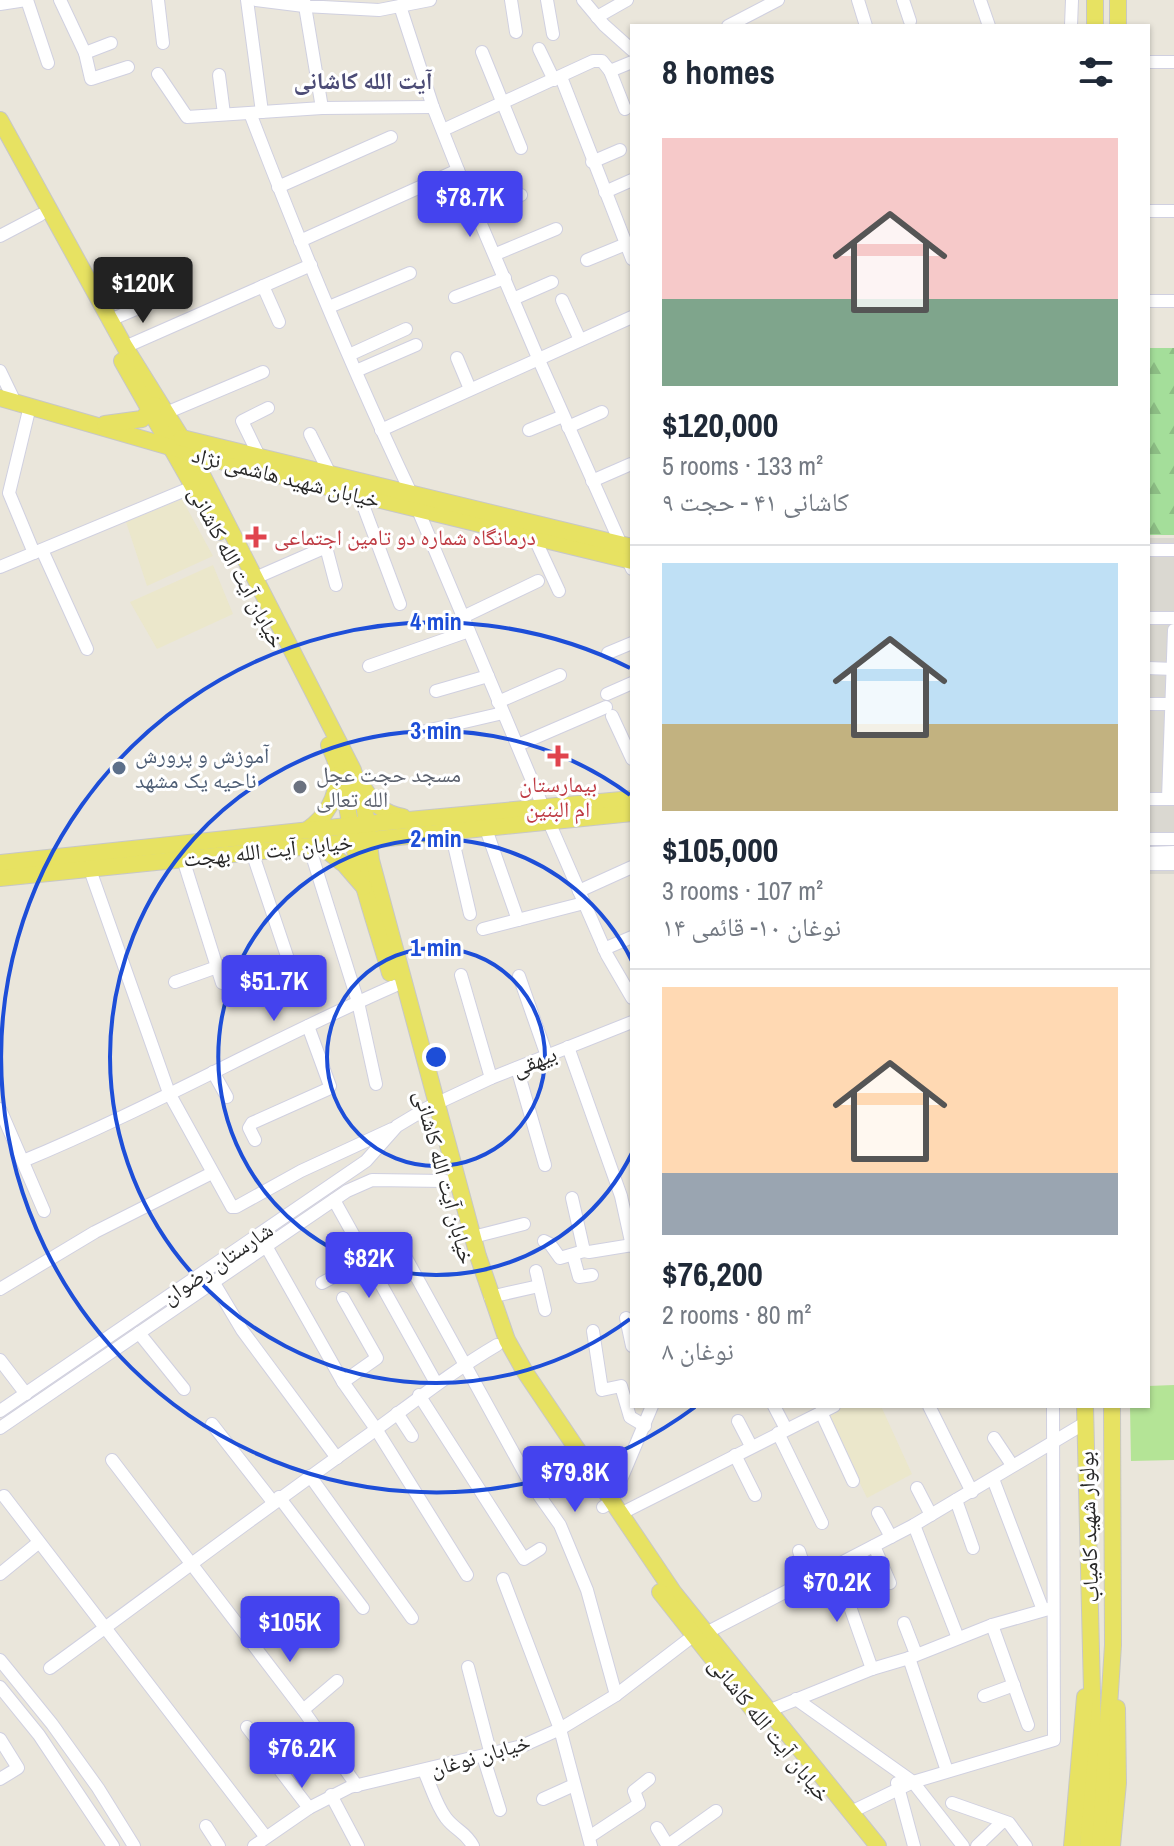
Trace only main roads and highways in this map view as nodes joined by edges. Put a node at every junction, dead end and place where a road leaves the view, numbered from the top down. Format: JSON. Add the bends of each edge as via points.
{"nodes":[{"id":1,"x":1095,"y":0,"type":"edge"},
{"id":2,"x":1118,"y":0,"type":"edge"},
{"id":3,"x":1095,"y":24,"type":"edge"},
{"id":4,"x":1118,"y":24,"type":"edge"},
{"id":5,"x":0,"y":120,"type":"edge"},
{"id":6,"x":0,"y":143,"type":"edge"},
{"id":7,"x":120,"y":349,"type":"junction"},
{"id":8,"x":15,"y":402,"type":"edge"},
{"id":9,"x":160,"y":412,"type":"junction"},
{"id":10,"x":94,"y":425,"type":"junction"},
{"id":11,"x":177,"y":443,"type":"junction"},
{"id":12,"x":191,"y":453,"type":"junction"},
{"id":13,"x":212,"y":459,"type":"junction"},
{"id":14,"x":198,"y":480,"type":"junction"},
{"id":15,"x":629,"y":556,"type":"edge"},
{"id":16,"x":337,"y":761,"type":"junction"},
{"id":17,"x":353,"y":770,"type":"junction"},
{"id":18,"x":630,"y":799,"type":"edge"},
{"id":19,"x":630,"y":813,"type":"edge"},
{"id":20,"x":546,"y":815,"type":"junction"},
{"id":21,"x":425,"y":819,"type":"junction"},
{"id":22,"x":360,"y":833,"type":"junction"},
{"id":23,"x":311,"y":840,"type":"junction"},
{"id":24,"x":0,"y":863,"type":"edge"},
{"id":25,"x":0,"y":878,"type":"edge"},
{"id":26,"x":367,"y":891,"type":"junction"},
{"id":27,"x":432,"y":1107,"type":"junction"},
{"id":28,"x":1112,"y":1408,"type":"edge"},
{"id":29,"x":1085,"y":1414,"type":"edge"},
{"id":30,"x":612,"y":1507,"type":"junction"},
{"id":31,"x":700,"y":1634,"type":"junction"},
{"id":32,"x":1113,"y":1645,"type":"junction"},
{"id":33,"x":1091,"y":1648,"type":"junction"},
{"id":34,"x":1118,"y":1783,"type":"junction"},
{"id":35,"x":865,"y":1846,"type":"edge"},
{"id":36,"x":878,"y":1846,"type":"edge"},
{"id":37,"x":1072,"y":1846,"type":"edge"},
{"id":38,"x":1088,"y":1846,"type":"edge"},
{"id":39,"x":1100,"y":1846,"type":"edge"},
{"id":40,"x":1112,"y":1846,"type":"edge"},
{"id":41,"x":1122,"y":1846,"type":"edge"}],
"edges":[{"from":1,"to":3,"type":"main road"},
{"from":2,"to":4,"type":"main road"},
{"from":5,"to":7,"type":"main road","name":"خیابان آیت الله کاشانی","via":[[110,320]]},
{"from":6,"to":7,"type":"main road","name":"خیابان آیت الله کاشانی"},
{"from":7,"to":9,"type":"main road","name":"خیابان آیت الله کاشانی"},
{"from":8,"to":10,"type":"main road"},
{"from":9,"to":10,"type":"main road"},
{"from":9,"to":11,"type":"main road","name":"خیابان آیت الله کاشانی"},
{"from":10,"to":11,"type":"main road","name":"خیابان شهید هاشمی نژاد"},
{"from":11,"to":12,"type":"main road","name":"خیابان آیت الله کاشانی"},
{"from":11,"to":14,"type":"main road","name":"خیابان آیت الله کاشانی"},
{"from":11,"to":15,"type":"main road","name":"خیابان شهید هاشمی نژاد","via":[[411,493]]},
{"from":12,"to":13,"type":"main road","name":"خیابان شهید هاشمی نژاد"},
{"from":12,"to":14,"type":"main road","name":"خیابان آیت الله کاشانی"},
{"from":13,"to":14,"type":"main road","via":[[201,466]]},
{"from":13,"to":15,"type":"main road","name":"خیابان شهید هاشمی نژاد"},
{"from":14,"to":16,"type":"main road","name":"خیابان آیت الله کاشانی"},
{"from":14,"to":17,"type":"main road","name":"خیابان آیت الله کاشانی","via":[[255,578]]},
{"from":16,"to":22,"type":"main road","name":"خیابان آیت الله کاشانی"},
{"from":16,"to":23,"type":"main road","via":[[337,792]]},
{"from":17,"to":21,"type":"main road","via":[[383,810]]},
{"from":17,"to":22,"type":"main road","name":"خیابان آیت الله کاشانی","via":[[365,810]]},
{"from":18,"to":20,"type":"main road","name":"خیابان آیت الله بهجت"},
{"from":19,"to":20,"type":"main road","name":"خیابان آیت الله بهجت"},
{"from":20,"to":21,"type":"main road","name":"خیابان آیت الله بهجت"},
{"from":20,"to":22,"type":"main road","name":"خیابان آیت الله بهجت","via":[[486,829]]},
{"from":21,"to":22,"type":"main road","name":"خیابان آیت الله بهجت"},
{"from":22,"to":23,"type":"main road","name":"خیابان آیت الله بهجت"},
{"from":22,"to":26,"type":"main road","name":"خیابان آیت الله کاشانی"},
{"from":22,"to":27,"type":"main road","name":"خیابان آیت الله کاشانی"},
{"from":23,"to":24,"type":"main road","name":"خیابان آیت الله بهجت"},
{"from":23,"to":25,"type":"main road","name":"خیابان آیت الله بهجت","via":[[252,852]]},
{"from":23,"to":26,"type":"main road","via":[[345,865]]},
{"from":26,"to":27,"type":"main road","name":"خیابان آیت الله کاشانی"},
{"from":27,"to":30,"type":"main road","name":"خیابان آیت الله کاشانی","via":[[507,1340]]},
{"from":27,"to":30,"type":"main road","name":"خیابان آیت الله کاشانی","via":[[446,1181],[497,1345]]},
{"from":28,"to":32,"type":"main road","name":"بولوار شهید کامیاب"},
{"from":29,"to":33,"type":"main road","name":"بولوار شهید کامیاب"},
{"from":30,"to":31,"type":"main road","name":"خیابان آیت الله کاشانی"},
{"from":31,"to":35,"type":"main road","name":"خیابان آیت الله کاشانی"},
{"from":31,"to":36,"type":"main road","name":"خیابان آیت الله کاشانی"},
{"from":32,"to":34,"type":"main road"},
{"from":32,"to":39,"type":"main road"},
{"from":33,"to":37,"type":"main road"},
{"from":33,"to":38,"type":"main road"},
{"from":34,"to":40,"type":"main road"},
{"from":34,"to":41,"type":"main road"}]}
